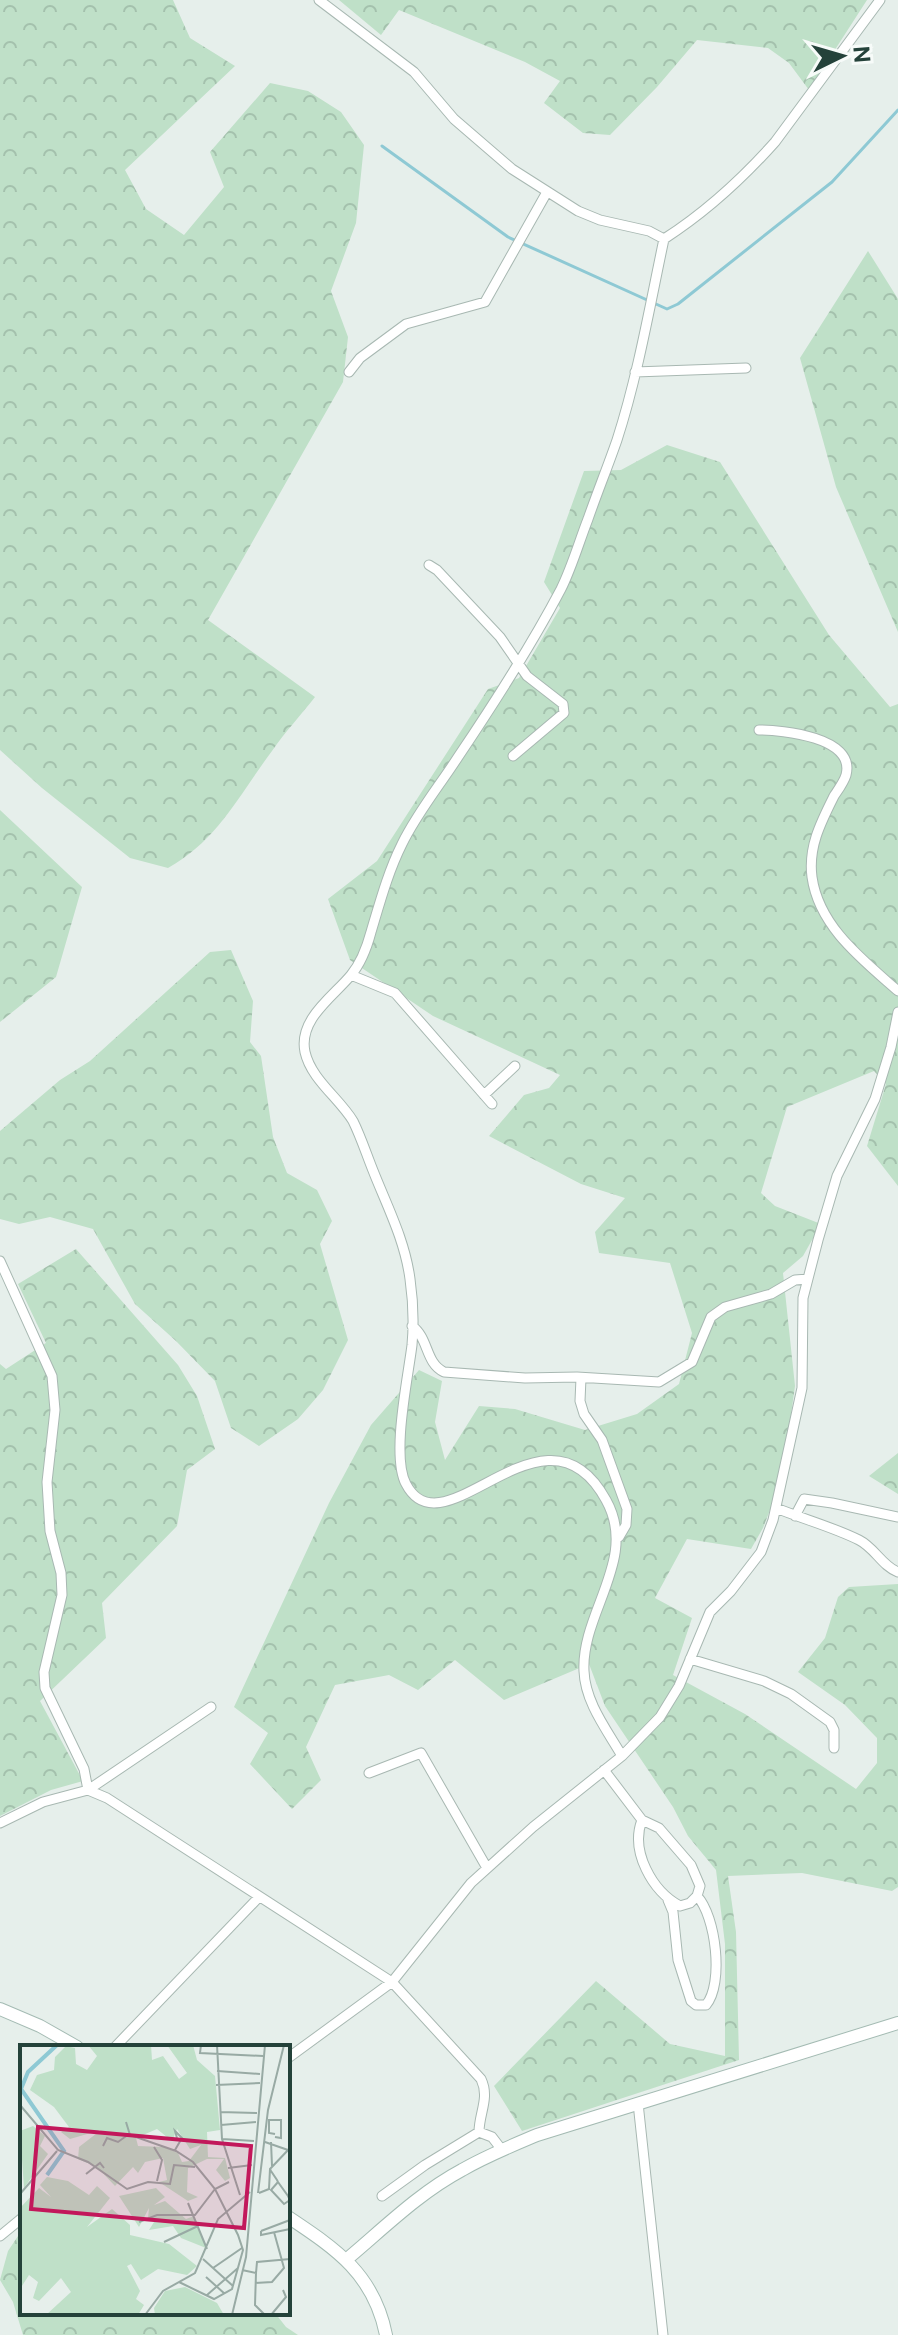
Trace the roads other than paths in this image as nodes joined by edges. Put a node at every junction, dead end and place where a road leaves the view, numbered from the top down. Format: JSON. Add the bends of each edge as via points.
{"nodes":[{"id":1,"x":319,"y":0,"type":"edge"},
{"id":2,"x":880,"y":0,"type":"edge"},
{"id":3,"x":547,"y":192,"type":"junction"},
{"id":4,"x":664,"y":239,"type":"junction"},
{"id":5,"x":746,"y":368,"type":"dead end"},
{"id":6,"x":349,"y":372,"type":"dead end"},
{"id":7,"x":635,"y":372,"type":"junction"},
{"id":8,"x":429,"y":565,"type":"dead end"},
{"id":9,"x":520,"y":665,"type":"junction"},
{"id":10,"x":759,"y":730,"type":"dead end"},
{"id":11,"x":513,"y":756,"type":"dead end"},
{"id":12,"x":351,"y":975,"type":"junction"},
{"id":13,"x":898,"y":991,"type":"edge"},
{"id":14,"x":898,"y":1012,"type":"edge"},
{"id":15,"x":515,"y":1066,"type":"dead end"},
{"id":16,"x":484,"y":1095,"type":"junction"},
{"id":17,"x":492,"y":1104,"type":"dead end"},
{"id":18,"x":0,"y":1261,"type":"edge"},
{"id":19,"x":808,"y":1279,"type":"junction"},
{"id":20,"x":412,"y":1326,"type":"junction"},
{"id":21,"x":581,"y":1378,"type":"junction"},
{"id":22,"x":776,"y":1508,"type":"junction"},
{"id":23,"x":795,"y":1516,"type":"junction"},
{"id":24,"x":898,"y":1517,"type":"edge"},
{"id":25,"x":619,"y":1537,"type":"junction"},
{"id":26,"x":898,"y":1572,"type":"edge"},
{"id":27,"x":690,"y":1659,"type":"junction"},
{"id":28,"x":211,"y":1707,"type":"dead end"},
{"id":29,"x":834,"y":1748,"type":"dead end"},
{"id":30,"x":622,"y":1756,"type":"junction"},
{"id":31,"x":604,"y":1770,"type":"junction"},
{"id":32,"x":369,"y":1773,"type":"dead end"},
{"id":33,"x":88,"y":1790,"type":"junction"},
{"id":34,"x":642,"y":1820,"type":"junction"},
{"id":35,"x":0,"y":1823,"type":"edge"},
{"id":36,"x":487,"y":1868,"type":"junction"},
{"id":37,"x":697,"y":1896,"type":"junction"},
{"id":38,"x":259,"y":1897,"type":"junction"},
{"id":39,"x":668,"y":1900,"type":"junction"},
{"id":40,"x":392,"y":1982,"type":"junction"},
{"id":41,"x":0,"y":2009,"type":"edge"},
{"id":42,"x":898,"y":2023,"type":"edge"},
{"id":43,"x":73,"y":2045,"type":"edge"},
{"id":44,"x":117,"y":2045,"type":"edge"},
{"id":45,"x":290,"y":2057,"type":"edge"},
{"id":46,"x":638,"y":2103,"type":"junction"},
{"id":47,"x":479,"y":2132,"type":"junction"},
{"id":48,"x":502,"y":2150,"type":"junction"},
{"id":49,"x":382,"y":2196,"type":"dead end"},
{"id":50,"x":290,"y":2218,"type":"edge"},
{"id":51,"x":20,"y":2220,"type":"edge"},
{"id":52,"x":0,"y":2236,"type":"edge"},
{"id":53,"x":347,"y":2259,"type":"junction"},
{"id":54,"x":386,"y":2335,"type":"edge"},
{"id":55,"x":663,"y":2335,"type":"edge"}],
"edges":[{"from":1,"to":3,"type":"street","via":[[414,72],[454,119]]},
{"from":2,"to":4,"type":"street","via":[[758,161]]},
{"from":3,"to":4,"type":"street","via":[[600,220]]},
{"from":3,"to":6,"type":"street","via":[[485,302],[406,324]]},
{"from":4,"to":7,"type":"street"},
{"from":5,"to":7,"type":"street"},
{"from":7,"to":9,"type":"street","via":[[618,438],[564,583]]},
{"from":8,"to":9,"type":"street","via":[[500,637]]},
{"from":9,"to":11,"type":"street","via":[[563,704],[564,713]]},
{"from":9,"to":12,"type":"street","via":[[404,839],[369,942]]},
{"from":10,"to":13,"type":"street","via":[[813,737],[835,748],[845,761],[847,773],[814,837],[812,880],[836,933]]},
{"from":12,"to":16,"type":"street","via":[[395,993]]},
{"from":12,"to":20,"type":"street","via":[[305,1030],[305,1051],[352,1120],[407,1252]]},
{"from":14,"to":19,"type":"street","via":[[875,1099],[837,1176]]},
{"from":15,"to":16,"type":"street"},
{"from":16,"to":17,"type":"street"},
{"from":18,"to":33,"type":"street","via":[[52,1376],[55,1410],[47,1482],[62,1595],[45,1688],[84,1769]]},
{"from":19,"to":21,"type":"street","via":[[725,1307],[711,1317],[692,1362],[659,1382]]},
{"from":19,"to":22,"type":"street","via":[[802,1388]]},
{"from":20,"to":21,"type":"street","via":[[420,1331],[432,1363],[444,1372]]},
{"from":20,"to":25,"type":"street","via":[[401,1470],[416,1498],[436,1504],[454,1500],[511,1469],[548,1459],[570,1463],[603,1494]]},
{"from":21,"to":25,"type":"street","via":[[584,1414],[602,1440],[627,1509]]},
{"from":22,"to":23,"type":"street"},
{"from":22,"to":27,"type":"street","via":[[761,1552],[710,1612]]},
{"from":23,"to":24,"type":"street","via":[[804,1499]]},
{"from":23,"to":26,"type":"street","via":[[873,1548]]},
{"from":25,"to":30,"type":"street","via":[[584,1669],[587,1694]]},
{"from":27,"to":29,"type":"street","via":[[791,1694],[830,1722]]},
{"from":27,"to":30,"type":"street","via":[[660,1717]]},
{"from":28,"to":33,"type":"street"},
{"from":30,"to":31,"type":"street"},
{"from":31,"to":34,"type":"street"},
{"from":31,"to":36,"type":"street"},
{"from":32,"to":36,"type":"street","via":[[421,1753]]},
{"from":33,"to":35,"type":"street","via":[[43,1802]]},
{"from":33,"to":38,"type":"street"},
{"from":34,"to":37,"type":"street","via":[[659,1828],[691,1865],[700,1886]]},
{"from":34,"to":39,"type":"street","via":[[637,1833],[643,1862]]},
{"from":36,"to":40,"type":"street"},
{"from":37,"to":39,"type":"street","via":[[680,1906]]},
{"from":37,"to":39,"type":"street","via":[[711,1918],[714,1938],[713,1997],[706,2005],[691,2001]]},
{"from":38,"to":40,"type":"street"},
{"from":38,"to":44,"type":"street"},
{"from":40,"to":45,"type":"street"},
{"from":40,"to":47,"type":"street","via":[[481,2079],[486,2097]]},
{"from":41,"to":43,"type":"street"},
{"from":42,"to":46,"type":"street"},
{"from":46,"to":48,"type":"street"},
{"from":46,"to":55,"type":"street"},
{"from":47,"to":48,"type":"street","via":[[492,2137]]},
{"from":47,"to":49,"type":"street"},
{"from":48,"to":53,"type":"street","via":[[413,2202]]},
{"from":50,"to":53,"type":"street"},
{"from":51,"to":52,"type":"street"},
{"from":53,"to":54,"type":"street","via":[[369,2290]]}]}
